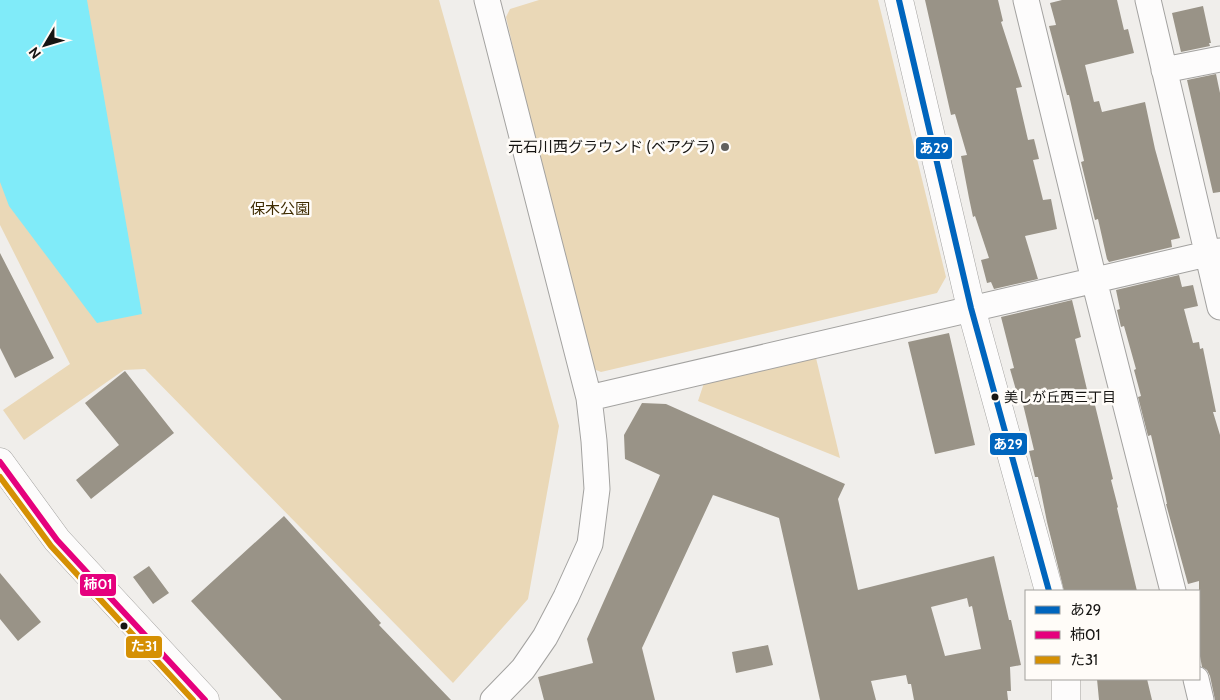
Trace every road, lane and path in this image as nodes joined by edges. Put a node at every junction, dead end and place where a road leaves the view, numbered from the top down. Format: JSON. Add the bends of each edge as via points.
{"nodes":[{"id":1,"x":488,"y":0,"type":"edge"},
{"id":2,"x":899,"y":0,"type":"edge"},
{"id":3,"x":1026,"y":0,"type":"edge"},
{"id":4,"x":1148,"y":0,"type":"edge"},
{"id":5,"x":1220,"y":58,"type":"edge"},
{"id":6,"x":1164,"y":70,"type":"junction"},
{"id":7,"x":1213,"y":252,"type":"edge"},
{"id":8,"x":1094,"y":280,"type":"junction"},
{"id":9,"x":1220,"y":307,"type":"edge"},
{"id":10,"x":971,"y":308,"type":"junction"},
{"id":11,"x":589,"y":398,"type":"junction"},
{"id":12,"x":0,"y":462,"type":"edge"},
{"id":13,"x":1049,"y":590,"type":"edge"},
{"id":14,"x":1173,"y":590,"type":"edge"},
{"id":15,"x":1066,"y":680,"type":"edge"},
{"id":16,"x":1196,"y":680,"type":"edge"},
{"id":17,"x":205,"y":700,"type":"edge"},
{"id":18,"x":493,"y":700,"type":"edge"},
{"id":19,"x":1066,"y":700,"type":"edge"},
{"id":20,"x":1201,"y":700,"type":"edge"}],
"edges":[{"from":1,"to":11,"type":"street"},
{"from":2,"to":10,"type":"street"},
{"from":3,"to":8,"type":"street"},
{"from":4,"to":6,"type":"street"},
{"from":5,"to":6,"type":"street"},
{"from":6,"to":7,"type":"street"},
{"from":7,"to":8,"type":"street"},
{"from":7,"to":9,"type":"street"},
{"from":8,"to":10,"type":"street"},
{"from":8,"to":14,"type":"street"},
{"from":10,"to":11,"type":"street"},
{"from":10,"to":13,"type":"street"},
{"from":11,"to":18,"type":"street","via":[[597,489],[590,544],[545,637],[523,669]]},
{"from":12,"to":17,"type":"street","via":[[57,540]]},
{"from":15,"to":19,"type":"street"},
{"from":16,"to":20,"type":"street"}]}
